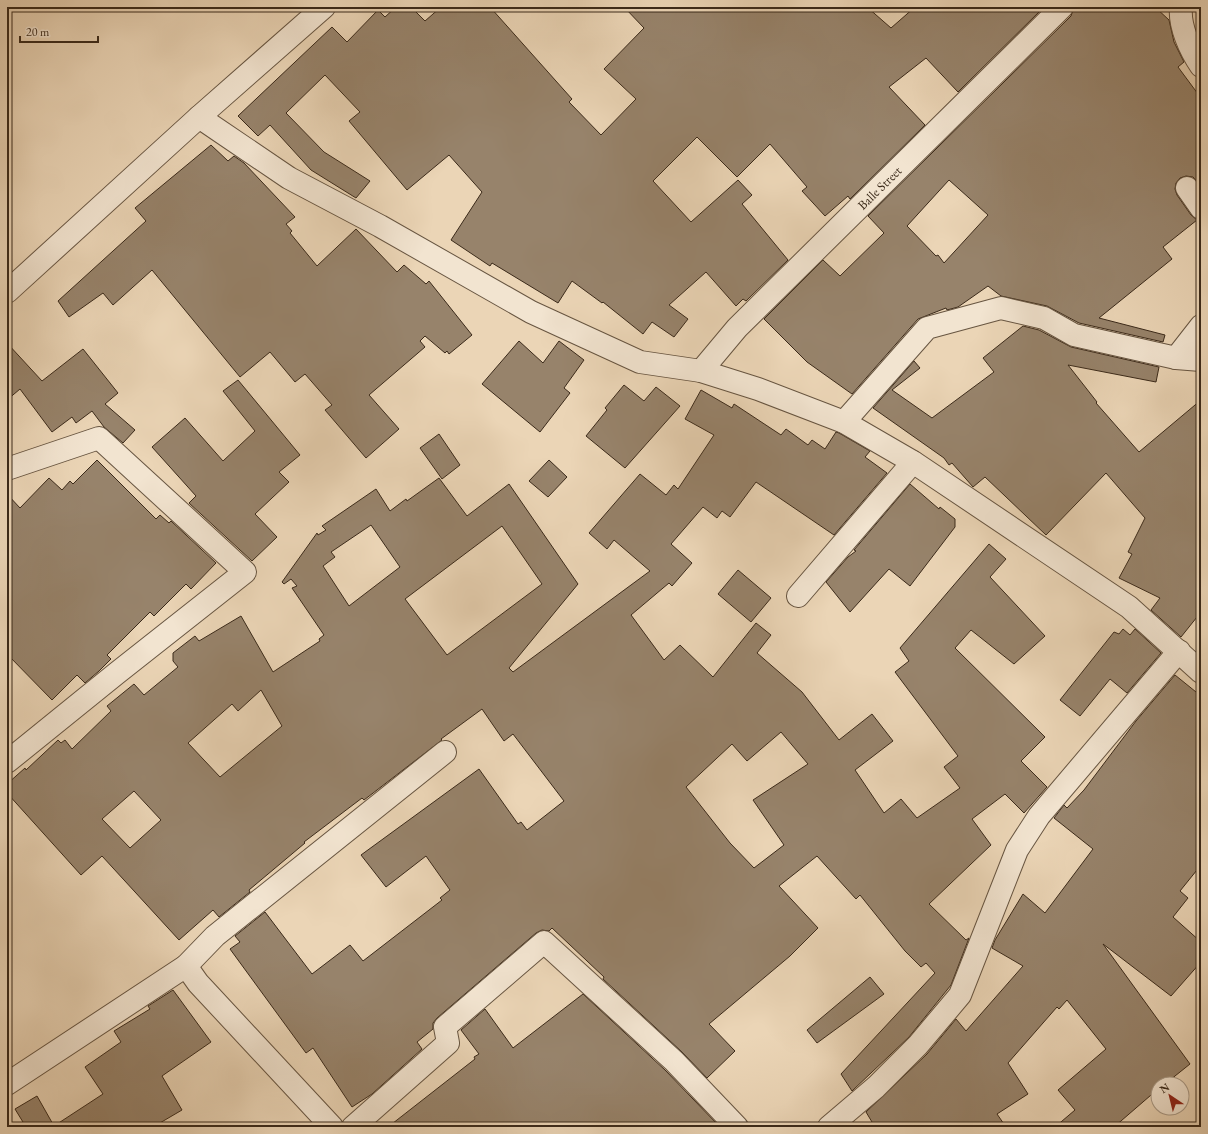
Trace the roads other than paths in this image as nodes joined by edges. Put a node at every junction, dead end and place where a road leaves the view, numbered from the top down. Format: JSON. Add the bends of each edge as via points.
{"nodes":[{"id":1,"x":324,"y":7,"type":"edge"},
{"id":2,"x":1062,"y":7,"type":"edge"},
{"id":3,"x":1181,"y":7,"type":"edge"},
{"id":4,"x":1201,"y":66,"type":"edge"},
{"id":5,"x":199,"y":117,"type":"junction"},
{"id":6,"x":1187,"y":188,"type":"dead end"},
{"id":7,"x":1201,"y":208,"type":"edge"},
{"id":8,"x":7,"y":292,"type":"edge"},
{"id":9,"x":1201,"y":326,"type":"edge"},
{"id":10,"x":1176,"y":358,"type":"junction"},
{"id":11,"x":1201,"y":360,"type":"edge"},
{"id":12,"x":701,"y":371,"type":"junction"},
{"id":13,"x":844,"y":422,"type":"junction"},
{"id":14,"x":913,"y":462,"type":"junction"},
{"id":15,"x":7,"y":469,"type":"edge"},
{"id":16,"x":798,"y":596,"type":"dead end"},
{"id":17,"x":1193,"y":659,"type":"edge"},
{"id":18,"x":445,"y":752,"type":"dead end"},
{"id":19,"x":7,"y":762,"type":"edge"},
{"id":20,"x":186,"y":966,"type":"junction"},
{"id":21,"x":7,"y":1084,"type":"edge"},
{"id":22,"x":332,"y":1127,"type":"edge"},
{"id":23,"x":353,"y":1127,"type":"edge"},
{"id":24,"x":737,"y":1127,"type":"edge"},
{"id":25,"x":829,"y":1127,"type":"edge"}],
"edges":[{"from":1,"to":5,"type":"street"},
{"from":2,"to":12,"type":"street","name":"Balle Street","via":[[737,328]]},
{"from":3,"to":4,"type":"street","via":[[1180,17],[1194,55]]},
{"from":5,"to":8,"type":"street"},
{"from":5,"to":12,"type":"street","via":[[289,178],[380,226],[531,312],[640,362]]},
{"from":6,"to":7,"type":"street"},
{"from":9,"to":10,"type":"street"},
{"from":10,"to":11,"type":"street"},
{"from":10,"to":13,"type":"street","via":[[1074,335],[1044,318],[1001,308],[927,328]]},
{"from":12,"to":13,"type":"street","via":[[758,389]]},
{"from":13,"to":14,"type":"street"},
{"from":14,"to":16,"type":"street"},
{"from":14,"to":17,"type":"street","via":[[1129,607]]},
{"from":15,"to":19,"type":"street","via":[[99,438],[245,572]]},
{"from":17,"to":25,"type":"street","via":[[1039,816],[1017,850],[960,995],[918,1045]]},
{"from":18,"to":20,"type":"street","via":[[215,936]]},
{"from":20,"to":21,"type":"street"},
{"from":20,"to":22,"type":"street","via":[[198,983]]},
{"from":23,"to":24,"type":"street","via":[[448,1043],[445,1027],[544,942],[674,1061]]}]}
